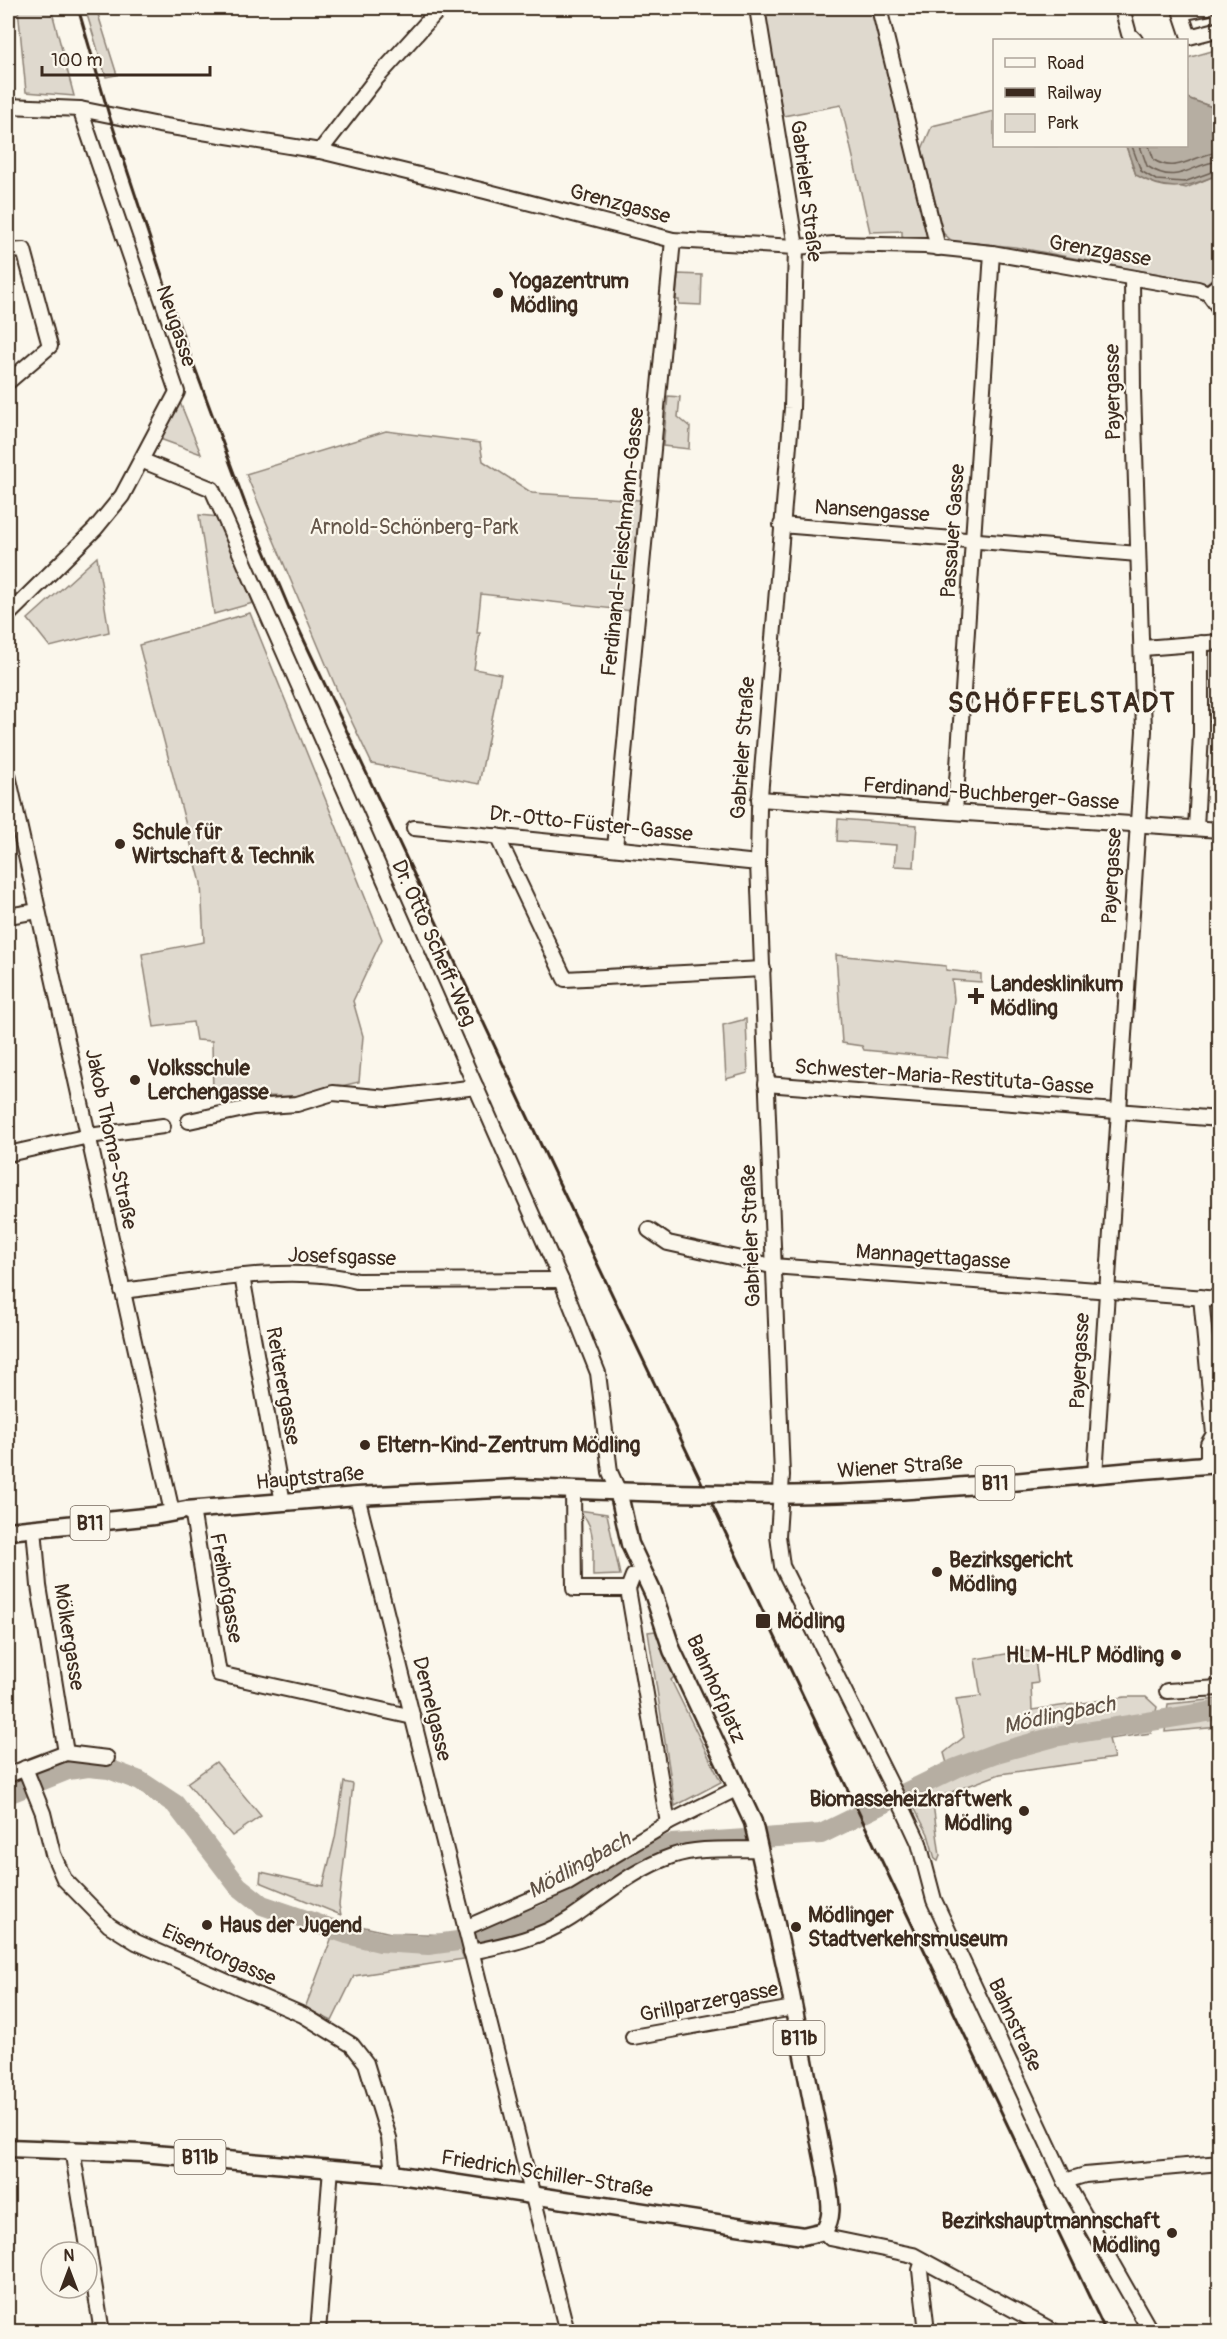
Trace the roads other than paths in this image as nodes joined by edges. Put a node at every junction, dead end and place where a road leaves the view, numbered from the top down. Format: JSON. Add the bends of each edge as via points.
{"nodes":[{"id":1,"x":440,"y":8,"type":"edge"},
{"id":2,"x":757,"y":8,"type":"edge"},
{"id":3,"x":879,"y":8,"type":"edge"},
{"id":4,"x":1122,"y":8,"type":"edge"},
{"id":5,"x":1206,"y":8,"type":"edge"},
{"id":6,"x":1220,"y":29,"type":"edge"},
{"id":7,"x":1201,"y":34,"type":"junction"},
{"id":8,"x":1134,"y":39,"type":"edge"},
{"id":9,"x":1188,"y":44,"type":"edge"},
{"id":10,"x":8,"y":106,"type":"edge"},
{"id":11,"x":80,"y":109,"type":"junction"},
{"id":12,"x":320,"y":151,"type":"junction"},
{"id":13,"x":673,"y":240,"type":"junction"},
{"id":14,"x":796,"y":247,"type":"junction"},
{"id":15,"x":938,"y":248,"type":"junction"},
{"id":16,"x":8,"y":250,"type":"edge"},
{"id":17,"x":992,"y":253,"type":"junction"},
{"id":18,"x":1132,"y":278,"type":"junction"},
{"id":19,"x":1220,"y":284,"type":"edge"},
{"id":20,"x":1208,"y":293,"type":"junction"},
{"id":21,"x":1220,"y":309,"type":"edge"},
{"id":22,"x":8,"y":382,"type":"edge"},
{"id":23,"x":143,"y":461,"type":"junction"},
{"id":24,"x":781,"y":525,"type":"junction"},
{"id":25,"x":973,"y":539,"type":"junction"},
{"id":26,"x":1138,"y":554,"type":"junction"},
{"id":27,"x":8,"y":615,"type":"edge"},
{"id":28,"x":1220,"y":642,"type":"edge"},
{"id":29,"x":1201,"y":643,"type":"junction"},
{"id":30,"x":1143,"y":648,"type":"junction"},
{"id":31,"x":8,"y":775,"type":"edge"},
{"id":32,"x":759,"y":799,"type":"junction"},
{"id":33,"x":955,"y":812,"type":"junction"},
{"id":34,"x":1137,"y":824,"type":"junction"},
{"id":35,"x":416,"y":828,"type":"dead end"},
{"id":36,"x":1196,"y":828,"type":"junction"},
{"id":37,"x":1220,"y":830,"type":"edge"},
{"id":38,"x":497,"y":836,"type":"junction"},
{"id":39,"x":615,"y":848,"type":"junction"},
{"id":40,"x":758,"y":862,"type":"junction"},
{"id":41,"x":38,"y":911,"type":"junction"},
{"id":42,"x":8,"y":916,"type":"edge"},
{"id":43,"x":763,"y":969,"type":"junction"},
{"id":44,"x":766,"y":1084,"type":"junction"},
{"id":45,"x":476,"y":1087,"type":"junction"},
{"id":46,"x":1119,"y":1111,"type":"junction"},
{"id":47,"x":1220,"y":1119,"type":"edge"},
{"id":48,"x":189,"y":1121,"type":"dead end"},
{"id":49,"x":163,"y":1126,"type":"dead end"},
{"id":50,"x":89,"y":1136,"type":"junction"},
{"id":51,"x":8,"y":1154,"type":"edge"},
{"id":52,"x":648,"y":1230,"type":"dead end"},
{"id":53,"x":772,"y":1266,"type":"junction"},
{"id":54,"x":242,"y":1276,"type":"junction"},
{"id":55,"x":561,"y":1280,"type":"junction"},
{"id":56,"x":122,"y":1291,"type":"junction"},
{"id":57,"x":1105,"y":1291,"type":"junction"},
{"id":58,"x":1201,"y":1297,"type":"junction"},
{"id":59,"x":1220,"y":1299,"type":"edge"},
{"id":60,"x":1214,"y":1465,"type":"edge"},
{"id":61,"x":1095,"y":1475,"type":"junction"},
{"id":62,"x":573,"y":1489,"type":"junction"},
{"id":63,"x":618,"y":1490,"type":"junction"},
{"id":64,"x":780,"y":1495,"type":"junction"},
{"id":65,"x":357,"y":1496,"type":"junction"},
{"id":66,"x":283,"y":1503,"type":"junction"},
{"id":67,"x":192,"y":1509,"type":"junction"},
{"id":68,"x":172,"y":1512,"type":"junction"},
{"id":69,"x":34,"y":1528,"type":"junction"},
{"id":70,"x":8,"y":1531,"type":"edge"},
{"id":71,"x":642,"y":1573,"type":"junction"},
{"id":72,"x":628,"y":1589,"type":"junction"},
{"id":73,"x":1220,"y":1688,"type":"edge"},
{"id":74,"x":1167,"y":1691,"type":"dead end"},
{"id":75,"x":413,"y":1718,"type":"junction"},
{"id":76,"x":66,"y":1753,"type":"junction"},
{"id":77,"x":107,"y":1758,"type":"dead end"},
{"id":78,"x":27,"y":1773,"type":"junction"},
{"id":79,"x":8,"y":1775,"type":"edge"},
{"id":80,"x":736,"y":1789,"type":"junction"},
{"id":81,"x":668,"y":1823,"type":"junction"},
{"id":82,"x":759,"y":1847,"type":"junction"},
{"id":83,"x":467,"y":1928,"type":"junction"},
{"id":84,"x":470,"y":1950,"type":"junction"},
{"id":85,"x":793,"y":2007,"type":"junction"},
{"id":86,"x":633,"y":2037,"type":"dead end"},
{"id":87,"x":8,"y":2148,"type":"edge"},
{"id":88,"x":72,"y":2149,"type":"junction"},
{"id":89,"x":1220,"y":2163,"type":"edge"},
{"id":90,"x":330,"y":2168,"type":"junction"},
{"id":91,"x":393,"y":2174,"type":"junction"},
{"id":92,"x":1065,"y":2181,"type":"junction"},
{"id":93,"x":533,"y":2194,"type":"junction"},
{"id":94,"x":824,"y":2231,"type":"junction"},
{"id":95,"x":923,"y":2261,"type":"junction"},
{"id":96,"x":102,"y":2331,"type":"edge"},
{"id":97,"x":318,"y":2331,"type":"edge"},
{"id":98,"x":567,"y":2331,"type":"edge"},
{"id":99,"x":927,"y":2331,"type":"edge"},
{"id":100,"x":1052,"y":2331,"type":"edge"},
{"id":101,"x":1151,"y":2331,"type":"edge"}],
"edges":[{"from":1,"to":12,"type":"street","via":[[382,72]]},
{"from":2,"to":14,"type":"street","name":"Gabrieler Straße"},
{"from":3,"to":15,"type":"street"},
{"from":4,"to":8,"type":"street"},
{"from":5,"to":7,"type":"street","via":[[1181,13],[1189,37]]},
{"from":6,"to":7,"type":"street"},
{"from":7,"to":9,"type":"street"},
{"from":10,"to":11,"type":"street","name":"Grenzgasse"},
{"from":11,"to":12,"type":"street","name":"Grenzgasse"},
{"from":11,"to":23,"type":"street","name":"Neugasse","via":[[177,392]]},
{"from":12,"to":13,"type":"street","name":"Grenzgasse"},
{"from":13,"to":14,"type":"street","name":"Grenzgasse"},
{"from":13,"to":39,"type":"street","name":"Ferdinand-Fleischmann-Gasse"},
{"from":14,"to":15,"type":"street","name":"Grenzgasse","via":[[834,244]]},
{"from":14,"to":24,"type":"street","name":"Gabrieler Straße","via":[[792,408]]},
{"from":15,"to":17,"type":"street","name":"Grenzgasse"},
{"from":16,"to":22,"type":"street","via":[[24,250],[51,346]]},
{"from":17,"to":18,"type":"street","name":"Grenzgasse"},
{"from":17,"to":25,"type":"street","name":"Passauer Gasse"},
{"from":18,"to":20,"type":"street","name":"Grenzgasse"},
{"from":18,"to":26,"type":"street","name":"Payergasse"},
{"from":19,"to":20,"type":"street"},
{"from":20,"to":21,"type":"street"},
{"from":23,"to":27,"type":"street","name":"Neugasse","via":[[122,496],[95,529]]},
{"from":23,"to":45,"type":"street","name":"Dr. Otto Scheff-Weg","via":[[212,489]]},
{"from":24,"to":25,"type":"street","name":"Nansengasse"},
{"from":24,"to":32,"type":"street","name":"Gabrieler Straße"},
{"from":25,"to":26,"type":"street","name":"Nansengasse"},
{"from":25,"to":33,"type":"street","name":"Passauer Gasse"},
{"from":26,"to":30,"type":"street","name":"Payergasse"},
{"from":28,"to":29,"type":"street"},
{"from":29,"to":30,"type":"street"},
{"from":29,"to":36,"type":"street"},
{"from":30,"to":34,"type":"street","name":"Payergasse","via":[[1144,731]]},
{"from":31,"to":41,"type":"street","name":"Jakob Thoma-Straße"},
{"from":32,"to":33,"type":"street","name":"Ferdinand-Buchberger-Gasse"},
{"from":32,"to":40,"type":"street","name":"Gabrieler Straße"},
{"from":33,"to":34,"type":"street","name":"Ferdinand-Buchberger-Gasse"},
{"from":34,"to":36,"type":"street","name":"Ferdinand-Buchberger-Gasse"},
{"from":34,"to":46,"type":"street","name":"Payergasse"},
{"from":35,"to":38,"type":"street","name":"Dr.-Otto-Füster-Gasse"},
{"from":36,"to":37,"type":"street","name":"Ferdinand-Buchberger-Gasse"},
{"from":38,"to":39,"type":"street","name":"Dr.-Otto-Füster-Gasse"},
{"from":38,"to":43,"type":"street","via":[[565,979]]},
{"from":39,"to":40,"type":"street","name":"Dr.-Otto-Füster-Gasse"},
{"from":40,"to":43,"type":"street","name":"Gabrieler Straße"},
{"from":41,"to":42,"type":"street"},
{"from":41,"to":50,"type":"street","name":"Jakob Thoma-Straße"},
{"from":43,"to":44,"type":"street","name":"Gabrieler Straße"},
{"from":44,"to":46,"type":"street","name":"Schwester-Maria-Restituta-Gasse"},
{"from":44,"to":53,"type":"street","name":"Gabrieler Straße"},
{"from":45,"to":48,"type":"street","via":[[388,1098],[333,1093],[297,1104],[253,1107]]},
{"from":45,"to":55,"type":"street","name":"Dr. Otto Scheff-Weg"},
{"from":46,"to":47,"type":"street","name":"Schwester-Maria-Restituta-Gasse"},
{"from":46,"to":57,"type":"street","name":"Payergasse"},
{"from":49,"to":50,"type":"street"},
{"from":50,"to":51,"type":"street"},
{"from":50,"to":56,"type":"street","name":"Jakob Thoma-Straße"},
{"from":52,"to":53,"type":"street","name":"Mannagettagasse","via":[[668,1243]]},
{"from":53,"to":57,"type":"street","name":"Mannagettagasse"},
{"from":53,"to":64,"type":"street","name":"Gabrieler Straße"},
{"from":54,"to":55,"type":"street","name":"Josefsgasse","via":[[336,1275],[357,1281]]},
{"from":54,"to":56,"type":"street","name":"Josefsgasse"},
{"from":54,"to":66,"type":"street","name":"Reiterergasse"},
{"from":55,"to":63,"type":"street","name":"Dr. Otto Scheff-Weg","via":[[598,1373],[610,1472]]},
{"from":56,"to":68,"type":"street","name":"Jakob Thoma-Straße"},
{"from":57,"to":58,"type":"street","name":"Mannagettagasse"},
{"from":57,"to":61,"type":"street","name":"Payergasse"},
{"from":58,"to":59,"type":"street","name":"Mannagettagasse"},
{"from":58,"to":60,"type":"street","via":[[1214,1434],[1208,1444]]},
{"from":60,"to":61,"type":"main road","name":"Wiener Straße","number":"B11"},
{"from":61,"to":64,"type":"main road","name":"Wiener Straße","number":"B11"},
{"from":62,"to":63,"type":"main road","name":"Hauptstraße","number":"B11"},
{"from":62,"to":65,"type":"main road","name":"Hauptstraße","number":"B11"},
{"from":62,"to":72,"type":"street","via":[[574,1589]]},
{"from":63,"to":64,"type":"main road","name":"Wiener Straße","number":"B11","bridge":true},
{"from":63,"to":71,"type":"main road","name":"Bahnhofplatz","number":"B11b","via":[[630,1544]]},
{"from":64,"to":92,"type":"street","name":"Bahnstraße","via":[[778,1536],[782,1566],[919,1843],[934,1899]]},
{"from":65,"to":66,"type":"main road","name":"Hauptstraße","number":"B11"},
{"from":65,"to":75,"type":"street","name":"Demelgasse"},
{"from":66,"to":67,"type":"main road","name":"Hauptstraße","number":"B11"},
{"from":67,"to":68,"type":"main road","name":"Hauptstraße","number":"B11"},
{"from":67,"to":75,"type":"street","name":"Freihofgasse","via":[[219,1674]]},
{"from":68,"to":69,"type":"main road","name":"Hauptstraße","number":"B11"},
{"from":69,"to":70,"type":"main road","name":"Hauptstraße","number":"B11"},
{"from":69,"to":76,"type":"street","name":"Mölkergasse","via":[[39,1586]]},
{"from":71,"to":72,"type":"street","via":[[633,1576]]},
{"from":71,"to":80,"type":"main road","name":"Bahnhofplatz","number":"B11b","via":[[672,1650]]},
{"from":72,"to":81,"type":"street"},
{"from":73,"to":74,"type":"street"},
{"from":75,"to":83,"type":"street","name":"Demelgasse"},
{"from":76,"to":77,"type":"street"},
{"from":76,"to":78,"type":"street"},
{"from":78,"to":79,"type":"street"},
{"from":78,"to":91,"type":"street","name":"Eisentorgasse","via":[[64,1879],[109,1925],[136,1942],[303,2015],[352,2045],[366,2063],[389,2138]]},
{"from":80,"to":81,"type":"street"},
{"from":80,"to":82,"type":"main road","name":"Bahnhofplatz","number":"B11b","via":[[754,1825]]},
{"from":81,"to":83,"type":"street","via":[[568,1883]]},
{"from":82,"to":84,"type":"street","via":[[673,1856],[642,1869],[547,1931],[513,1944]]},
{"from":82,"to":85,"type":"main road","number":"B11b"},
{"from":83,"to":84,"type":"street","name":"Demelgasse"},
{"from":84,"to":93,"type":"street"},
{"from":85,"to":86,"type":"street","name":"Grillparzergasse"},
{"from":85,"to":94,"type":"main road","number":"B11b","via":[[827,2178],[831,2212]]},
{"from":87,"to":88,"type":"main road","name":"Friedrich Schiller-Straße","number":"B11b"},
{"from":88,"to":90,"type":"main road","name":"Friedrich Schiller-Straße","number":"B11b"},
{"from":88,"to":96,"type":"street"},
{"from":89,"to":92,"type":"street","via":[[1085,2175]]},
{"from":90,"to":91,"type":"main road","name":"Friedrich Schiller-Straße","number":"B11b"},
{"from":90,"to":97,"type":"street"},
{"from":91,"to":93,"type":"main road","name":"Friedrich Schiller-Straße","number":"B11b"},
{"from":92,"to":101,"type":"street","name":"Bahnstraße"},
{"from":93,"to":94,"type":"main road","name":"Friedrich Schiller-Straße","number":"B11b","via":[[803,2236]]},
{"from":93,"to":98,"type":"street"},
{"from":94,"to":95,"type":"street","via":[[830,2238],[913,2255]]},
{"from":95,"to":99,"type":"street","via":[[920,2270]]},
{"from":95,"to":100,"type":"street"}]}
